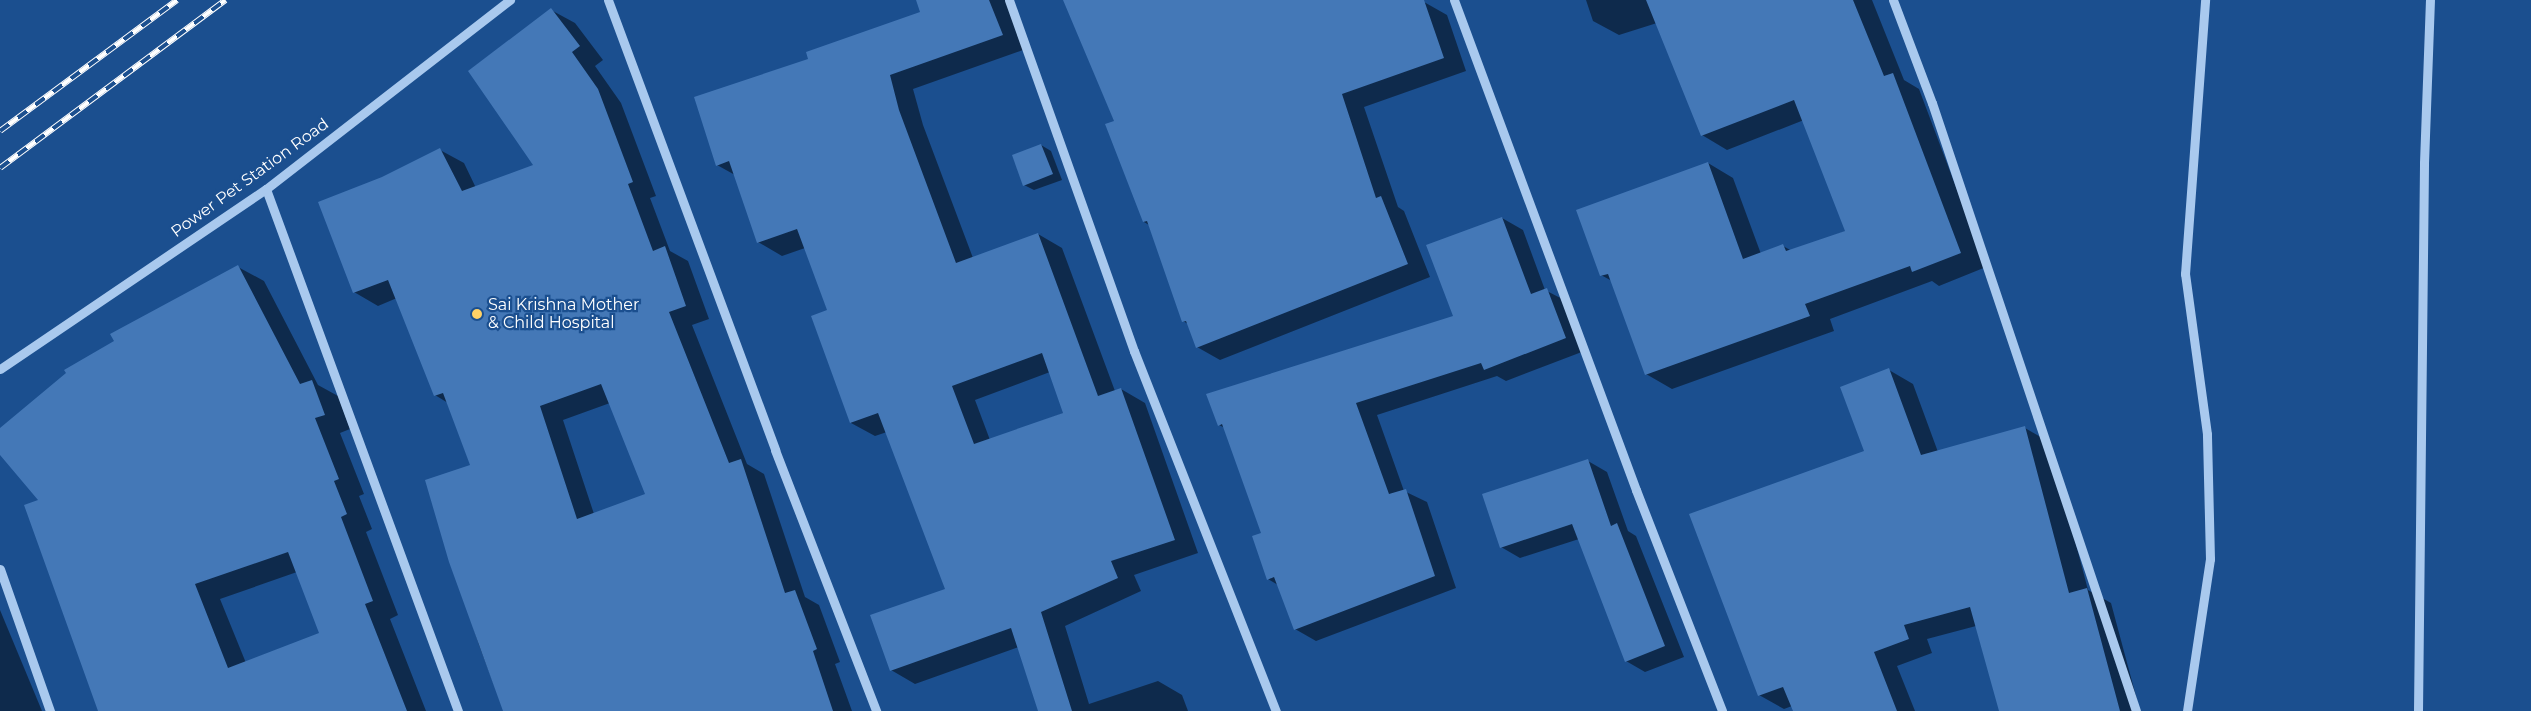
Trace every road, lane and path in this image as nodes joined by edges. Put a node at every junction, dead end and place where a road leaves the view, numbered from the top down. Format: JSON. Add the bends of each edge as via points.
{"nodes":[{"id":1,"x":510,"y":0,"type":"edge"},
{"id":2,"x":608,"y":0,"type":"edge"},
{"id":3,"x":1009,"y":0,"type":"edge"},
{"id":4,"x":1454,"y":0,"type":"edge"},
{"id":5,"x":1893,"y":0,"type":"edge"},
{"id":6,"x":2205,"y":0,"type":"edge"},
{"id":7,"x":2430,"y":0,"type":"edge"},
{"id":8,"x":266,"y":189,"type":"junction"},
{"id":9,"x":0,"y":369,"type":"edge"},
{"id":10,"x":0,"y":569,"type":"edge"},
{"id":11,"x":50,"y":711,"type":"edge"},
{"id":12,"x":458,"y":711,"type":"edge"},
{"id":13,"x":876,"y":711,"type":"edge"},
{"id":14,"x":1276,"y":711,"type":"edge"},
{"id":15,"x":1722,"y":711,"type":"edge"},
{"id":16,"x":2136,"y":711,"type":"edge"},
{"id":17,"x":2186,"y":711,"type":"edge"},
{"id":18,"x":2418,"y":711,"type":"edge"}],
"edges":[{"from":1,"to":8,"type":"street","name":"Power Pet Station Road"},
{"from":2,"to":13,"type":"street"},
{"from":3,"to":14,"type":"street","via":[[1134,351]]},
{"from":4,"to":15,"type":"street","via":[[1636,490]]},
{"from":5,"to":16,"type":"street","via":[[1932,103]]},
{"from":6,"to":17,"type":"street","via":[[2184,274],[2207,434],[2210,559]]},
{"from":7,"to":18,"type":"street","via":[[2424,163]]},
{"from":8,"to":9,"type":"street","name":"Power Pet Station Road"},
{"from":8,"to":12,"type":"street"},
{"from":10,"to":11,"type":"street"}]}
